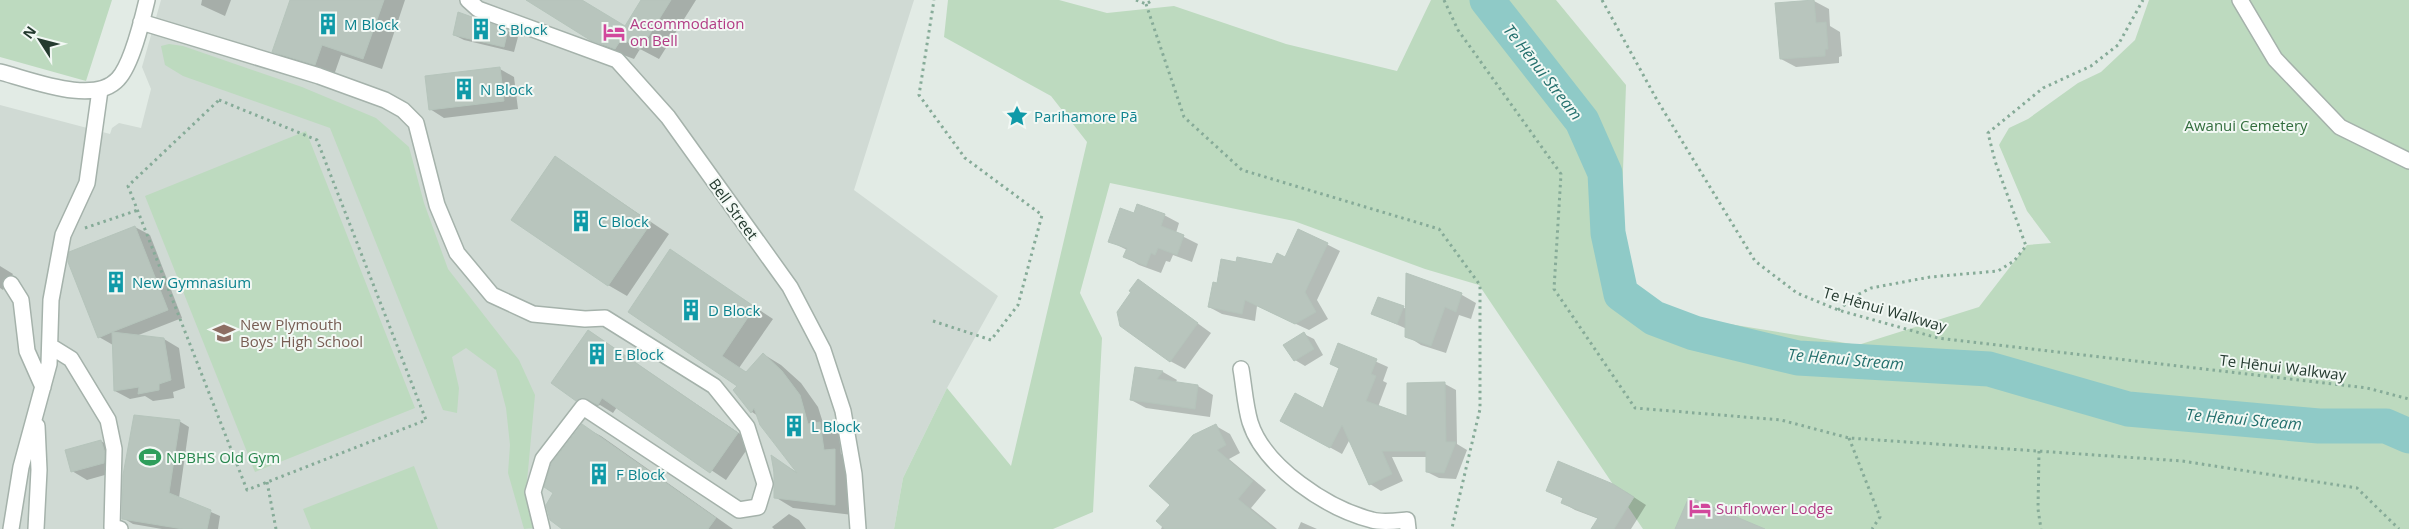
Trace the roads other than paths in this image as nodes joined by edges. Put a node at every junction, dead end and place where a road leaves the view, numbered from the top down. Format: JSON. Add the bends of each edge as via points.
{"nodes":[{"id":1,"x":147,"y":0,"type":"edge"},
{"id":2,"x":468,"y":0,"type":"edge"},
{"id":3,"x":2240,"y":0,"type":"edge"},
{"id":4,"x":141,"y":22,"type":"junction"},
{"id":5,"x":0,"y":72,"type":"edge"},
{"id":6,"x":100,"y":90,"type":"junction"},
{"id":7,"x":2409,"y":162,"type":"edge"},
{"id":8,"x":11,"y":284,"type":"dead end"},
{"id":9,"x":50,"y":346,"type":"junction"},
{"id":10,"x":1241,"y":369,"type":"dead end"},
{"id":11,"x":43,"y":387,"type":"junction"},
{"id":12,"x":36,"y":413,"type":"junction"},
{"id":13,"x":11,"y":529,"type":"edge"},
{"id":14,"x":36,"y":529,"type":"edge"},
{"id":15,"x":120,"y":529,"type":"edge"},
{"id":16,"x":542,"y":529,"type":"edge"},
{"id":17,"x":858,"y":529,"type":"edge"},
{"id":18,"x":1408,"y":529,"type":"edge"}],
"edges":[{"from":1,"to":4,"type":"street"},
{"from":2,"to":17,"type":"street","name":"Bell Street","via":[[478,8],[617,60],[668,117],[790,287],[823,350],[843,411],[854,474]]},
{"from":3,"to":7,"type":"street","via":[[2275,59],[2340,127]]},
{"from":4,"to":6,"type":"street","via":[[130,57],[118,80]]},
{"from":4,"to":16,"type":"street","via":[[319,76],[385,100],[402,110],[416,122],[437,205],[456,253],[492,295],[533,314],[605,318],[714,386],[747,427],[765,484],[758,507],[739,510],[583,407],[543,459],[533,492]]},
{"from":5,"to":6,"type":"street","via":[[71,90]]},
{"from":6,"to":9,"type":"street","via":[[87,183],[63,235],[51,300]]},
{"from":8,"to":11,"type":"street","via":[[21,300],[27,351]]},
{"from":9,"to":11,"type":"street"},
{"from":9,"to":15,"type":"street","via":[[70,359],[108,420],[114,448],[112,527]]},
{"from":10,"to":18,"type":"street","via":[[1250,422],[1263,450],[1308,489],[1340,509],[1374,521],[1407,520]]},
{"from":11,"to":12,"type":"street"},
{"from":12,"to":13,"type":"street","via":[[21,467]]},
{"from":12,"to":14,"type":"street","via":[[39,470]]}]}
